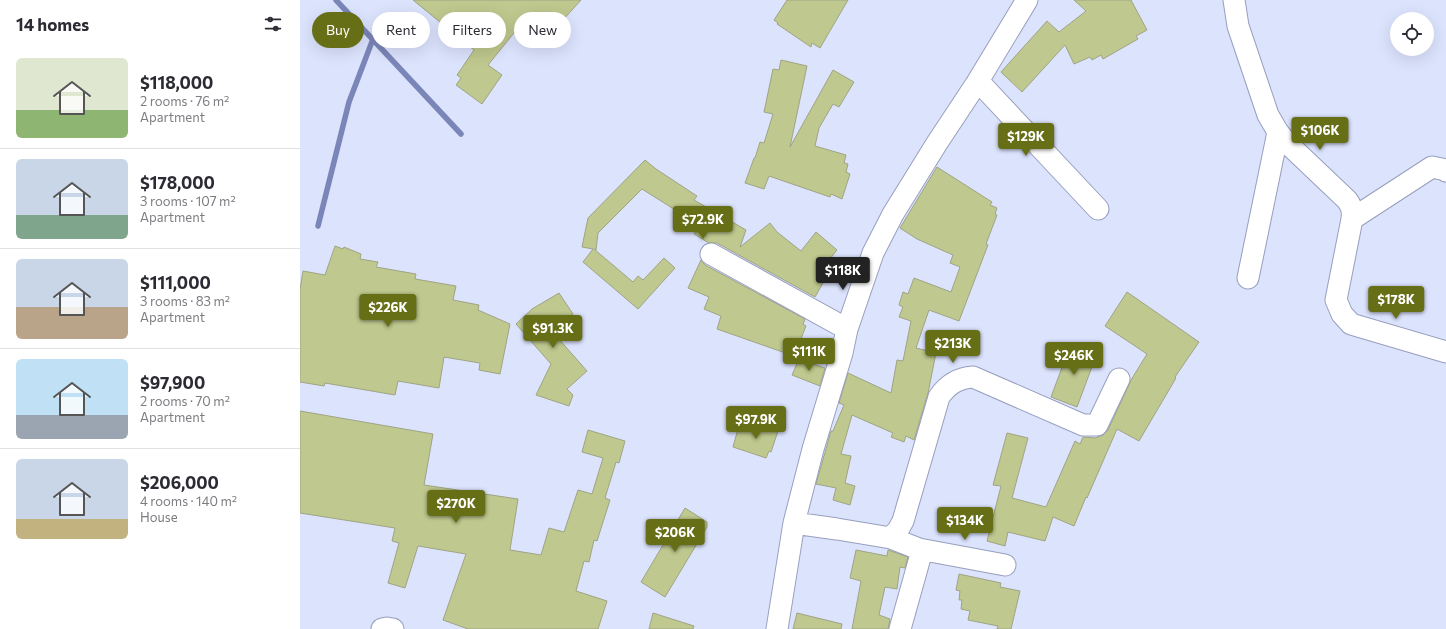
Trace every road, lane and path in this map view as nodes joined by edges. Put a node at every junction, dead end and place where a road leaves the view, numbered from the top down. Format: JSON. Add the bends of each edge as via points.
{"nodes":[{"id":1,"x":1027,"y":0,"type":"edge"},
{"id":2,"x":1234,"y":0,"type":"edge"},
{"id":3,"x":978,"y":82,"type":"junction"},
{"id":4,"x":1278,"y":132,"type":"junction"},
{"id":5,"x":1446,"y":171,"type":"edge"},
{"id":6,"x":1098,"y":209,"type":"dead end"},
{"id":7,"x":1352,"y":219,"type":"junction"},
{"id":8,"x":711,"y":254,"type":"dead end"},
{"id":9,"x":1248,"y":278,"type":"dead end"},
{"id":10,"x":847,"y":329,"type":"junction"},
{"id":11,"x":1446,"y":352,"type":"edge"},
{"id":12,"x":1119,"y":379,"type":"dead end"},
{"id":13,"x":794,"y":524,"type":"junction"},
{"id":14,"x":891,"y":538,"type":"junction"},
{"id":15,"x":920,"y":549,"type":"junction"},
{"id":16,"x":1005,"y":565,"type":"dead end"},
{"id":17,"x":382,"y":629,"type":"edge"},
{"id":18,"x":393,"y":629,"type":"edge"},
{"id":19,"x":777,"y":629,"type":"edge"},
{"id":20,"x":900,"y":629,"type":"edge"}],
"edges":[{"from":1,"to":3,"type":"street"},
{"from":2,"to":4,"type":"street","via":[[1238,26],[1268,115]]},
{"from":3,"to":6,"type":"street"},
{"from":3,"to":10,"type":"street","via":[[892,214],[873,253]]},
{"from":4,"to":7,"type":"street","via":[[1347,200],[1352,206]]},
{"from":4,"to":9,"type":"street"},
{"from":5,"to":7,"type":"street","via":[[1432,167]]},
{"from":7,"to":11,"type":"street","via":[[1336,300],[1342,314],[1351,324]]},
{"from":8,"to":10,"type":"street"},
{"from":10,"to":13,"type":"street"},
{"from":12,"to":14,"type":"street","via":[[1097,425],[1083,425],[973,377],[963,378],[945,388],[939,397],[903,521]]},
{"from":13,"to":14,"type":"street"},
{"from":13,"to":19,"type":"street"},
{"from":14,"to":15,"type":"street"},
{"from":15,"to":16,"type":"street"},
{"from":15,"to":20,"type":"street","via":[[921,554]]},
{"from":17,"to":18,"type":"street"}]}
